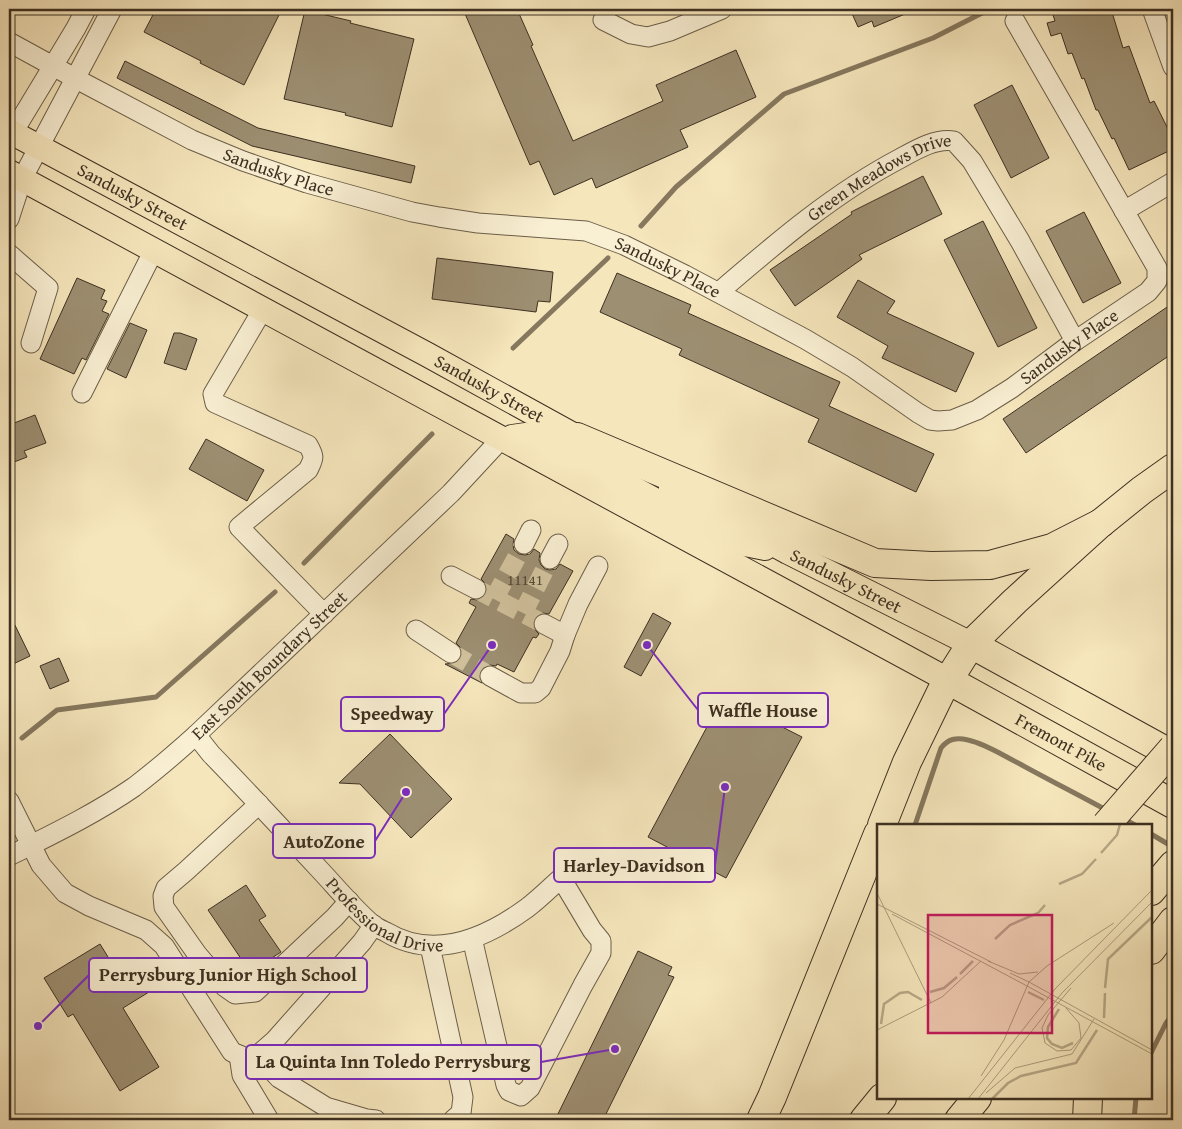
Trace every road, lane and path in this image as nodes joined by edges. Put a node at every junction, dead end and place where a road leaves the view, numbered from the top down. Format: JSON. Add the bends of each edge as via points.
{"nodes":[{"id":1,"x":86,"y":9,"type":"edge"},
{"id":2,"x":112,"y":9,"type":"edge"},
{"id":3,"x":722,"y":9,"type":"edge"},
{"id":4,"x":1152,"y":9,"type":"edge"},
{"id":5,"x":604,"y":20,"type":"dead end"},
{"id":6,"x":1015,"y":21,"type":"dead end"},
{"id":7,"x":9,"y":42,"type":"edge"},
{"id":8,"x":1172,"y":59,"type":"edge"},
{"id":9,"x":53,"y":66,"type":"junction"},
{"id":10,"x":75,"y":78,"type":"junction"},
{"id":11,"x":10,"y":134,"type":"edge"},
{"id":12,"x":38,"y":147,"type":"junction"},
{"id":13,"x":16,"y":175,"type":"edge"},
{"id":14,"x":1171,"y":187,"type":"edge"},
{"id":15,"x":1124,"y":211,"type":"junction"},
{"id":16,"x":9,"y":219,"type":"edge"},
{"id":17,"x":154,"y":250,"type":"junction"},
{"id":18,"x":9,"y":254,"type":"edge"},
{"id":19,"x":719,"y":292,"type":"junction"},
{"id":20,"x":263,"y":309,"type":"junction"},
{"id":21,"x":1075,"y":340,"type":"junction"},
{"id":22,"x":31,"y":343,"type":"dead end"},
{"id":23,"x":82,"y":393,"type":"dead end"},
{"id":24,"x":577,"y":437,"type":"junction"},
{"id":25,"x":502,"y":438,"type":"junction"},
{"id":26,"x":1173,"y":468,"type":"edge"},
{"id":27,"x":1101,"y":523,"type":"junction"},
{"id":28,"x":788,"y":552,"type":"junction"},
{"id":29,"x":598,"y":566,"type":"dead end"},
{"id":30,"x":451,"y":576,"type":"dead end"},
{"id":31,"x":476,"y":589,"type":"tunnel mouth"},
{"id":32,"x":324,"y":614,"type":"junction"},
{"id":33,"x":544,"y":624,"type":"tunnel mouth"},
{"id":34,"x":416,"y":630,"type":"dead end"},
{"id":35,"x":565,"y":635,"type":"junction"},
{"id":36,"x":971,"y":644,"type":"junction"},
{"id":37,"x":451,"y":653,"type":"tunnel mouth"},
{"id":38,"x":490,"y":676,"type":"tunnel mouth"},
{"id":39,"x":948,"y":680,"type":"junction"},
{"id":40,"x":196,"y":735,"type":"junction"},
{"id":41,"x":1173,"y":748,"type":"edge"},
{"id":42,"x":1173,"y":755,"type":"edge"},
{"id":43,"x":9,"y":801,"type":"edge"},
{"id":44,"x":259,"y":804,"type":"junction"},
{"id":45,"x":1173,"y":804,"type":"edge"},
{"id":46,"x":882,"y":824,"type":"edge"},
{"id":47,"x":1107,"y":824,"type":"edge"},
{"id":48,"x":877,"y":836,"type":"edge"},
{"id":49,"x":31,"y":845,"type":"junction"},
{"id":50,"x":9,"y":856,"type":"edge"},
{"id":51,"x":1171,"y":867,"type":"edge"},
{"id":52,"x":1152,"y":890,"type":"edge"},
{"id":53,"x":349,"y":901,"type":"junction"},
{"id":54,"x":1173,"y":921,"type":"edge"},
{"id":55,"x":374,"y":925,"type":"junction"},
{"id":56,"x":472,"y":938,"type":"junction"},
{"id":57,"x":430,"y":946,"type":"junction"},
{"id":58,"x":1152,"y":949,"type":"edge"},
{"id":59,"x":239,"y":1055,"type":"junction"},
{"id":60,"x":258,"y":1055,"type":"junction"},
{"id":61,"x":881,"y":1099,"type":"edge"},
{"id":62,"x":976,"y":1099,"type":"edge"},
{"id":63,"x":1088,"y":1099,"type":"edge"},
{"id":64,"x":269,"y":1120,"type":"edge"},
{"id":65,"x":376,"y":1120,"type":"edge"},
{"id":66,"x":453,"y":1120,"type":"edge"},
{"id":67,"x":761,"y":1120,"type":"edge"},
{"id":68,"x":864,"y":1120,"type":"edge"},
{"id":69,"x":959,"y":1120,"type":"edge"},
{"id":70,"x":1087,"y":1120,"type":"edge"}],
"edges":[{"from":1,"to":9,"type":"street"},
{"from":2,"to":10,"type":"street"},
{"from":3,"to":5,"type":"street","via":[[648,37],[631,34]]},
{"from":4,"to":8,"type":"street"},
{"from":6,"to":15,"type":"street"},
{"from":7,"to":9,"type":"street","name":"Sandusky Place"},
{"from":9,"to":10,"type":"street","name":"Sandusky Place"},
{"from":9,"to":11,"type":"street"},
{"from":10,"to":12,"type":"street"},
{"from":10,"to":19,"type":"street","name":"Sandusky Place","via":[[192,140],[243,161],[399,209],[478,223],[586,230]]},
{"from":11,"to":12,"type":"main road","name":"Sandusky Street"},
{"from":12,"to":13,"type":"street"},
{"from":12,"to":24,"type":"main road","name":"Sandusky Street"},
{"from":13,"to":16,"type":"street"},
{"from":13,"to":17,"type":"main road","name":"Sandusky Street"},
{"from":14,"to":15,"type":"street"},
{"from":15,"to":21,"type":"street","name":"Sandusky Place","via":[[1157,268],[1157,281],[1148,292]]},
{"from":17,"to":20,"type":"main road","name":"Sandusky Street"},
{"from":17,"to":23,"type":"street"},
{"from":18,"to":22,"type":"street","via":[[48,288]]},
{"from":19,"to":21,"type":"street","name":"Sandusky Place","via":[[805,338],[930,420],[952,420],[977,410]]},
{"from":19,"to":21,"type":"street","name":"Green Meadows Drive","via":[[768,249],[875,171],[921,147],[954,141],[972,161]]},
{"from":20,"to":25,"type":"main road","name":"Sandusky Street"},
{"from":20,"to":32,"type":"street","via":[[213,394],[215,404],[308,445],[314,459],[308,470],[239,527]]},
{"from":24,"to":27,"type":"highway","via":[[875,563],[990,565],[1052,548]]},
{"from":24,"to":28,"type":"main road","name":"Sandusky Street"},
{"from":25,"to":28,"type":"main road","via":[[526,435],[550,443],[730,541]]},
{"from":25,"to":32,"type":"street","name":"East South Boundary Street","via":[[451,493]]},
{"from":25,"to":39,"type":"main road","name":"Sandusky Street"},
{"from":26,"to":27,"type":"highway"},
{"from":27,"to":36,"type":"highway"},
{"from":28,"to":36,"type":"main road","name":"Sandusky Street"},
{"from":29,"to":35,"type":"street"},
{"from":30,"to":31,"type":"street"},
{"from":32,"to":40,"type":"street","name":"East South Boundary Street"},
{"from":33,"to":35,"type":"street"},
{"from":34,"to":37,"type":"street"},
{"from":35,"to":38,"type":"street","via":[[542,688],[535,693],[521,693]]},
{"from":36,"to":39,"type":"highway"},
{"from":36,"to":42,"type":"highway"},
{"from":39,"to":45,"type":"highway","name":"Fremont Pike"},
{"from":39,"to":46,"type":"highway","via":[[907,762]]},
{"from":40,"to":44,"type":"street","name":"Professional Drive"},
{"from":40,"to":49,"type":"street","name":"East South Boundary Street","via":[[133,787]]},
{"from":41,"to":47,"type":"highway","bridge":true},
{"from":43,"to":49,"type":"street"},
{"from":44,"to":53,"type":"street","name":"Professional Drive"},
{"from":44,"to":53,"type":"street","via":[[166,888],[163,896],[164,907],[225,987],[235,994],[255,992]]},
{"from":48,"to":67,"type":"highway"},
{"from":49,"to":50,"type":"street","name":"East South Boundary Street"},
{"from":49,"to":59,"type":"street","via":[[41,865],[65,893],[146,930],[164,946],[232,1052]]},
{"from":51,"to":52,"type":"highway"},
{"from":53,"to":55,"type":"street","name":"Professional Drive"},
{"from":54,"to":58,"type":"highway"},
{"from":55,"to":57,"type":"street","name":"Professional Drive","via":[[404,941]]},
{"from":55,"to":60,"type":"street","via":[[275,1040]]},
{"from":56,"to":56,"type":"street","name":"Professional Drive","via":[[527,907],[561,878],[601,941],[601,953],[530,1088],[521,1096],[509,1091],[506,1085]]},
{"from":56,"to":57,"type":"street","name":"Professional Drive"},
{"from":57,"to":66,"type":"street","via":[[463,1097],[461,1113]]},
{"from":59,"to":60,"type":"street","via":[[246,1058]]},
{"from":59,"to":64,"type":"street","via":[[242,1075]]},
{"from":60,"to":65,"type":"street","via":[[279,1078],[326,1107]]},
{"from":61,"to":68,"type":"highway"},
{"from":62,"to":69,"type":"highway"},
{"from":63,"to":70,"type":"highway"}]}
